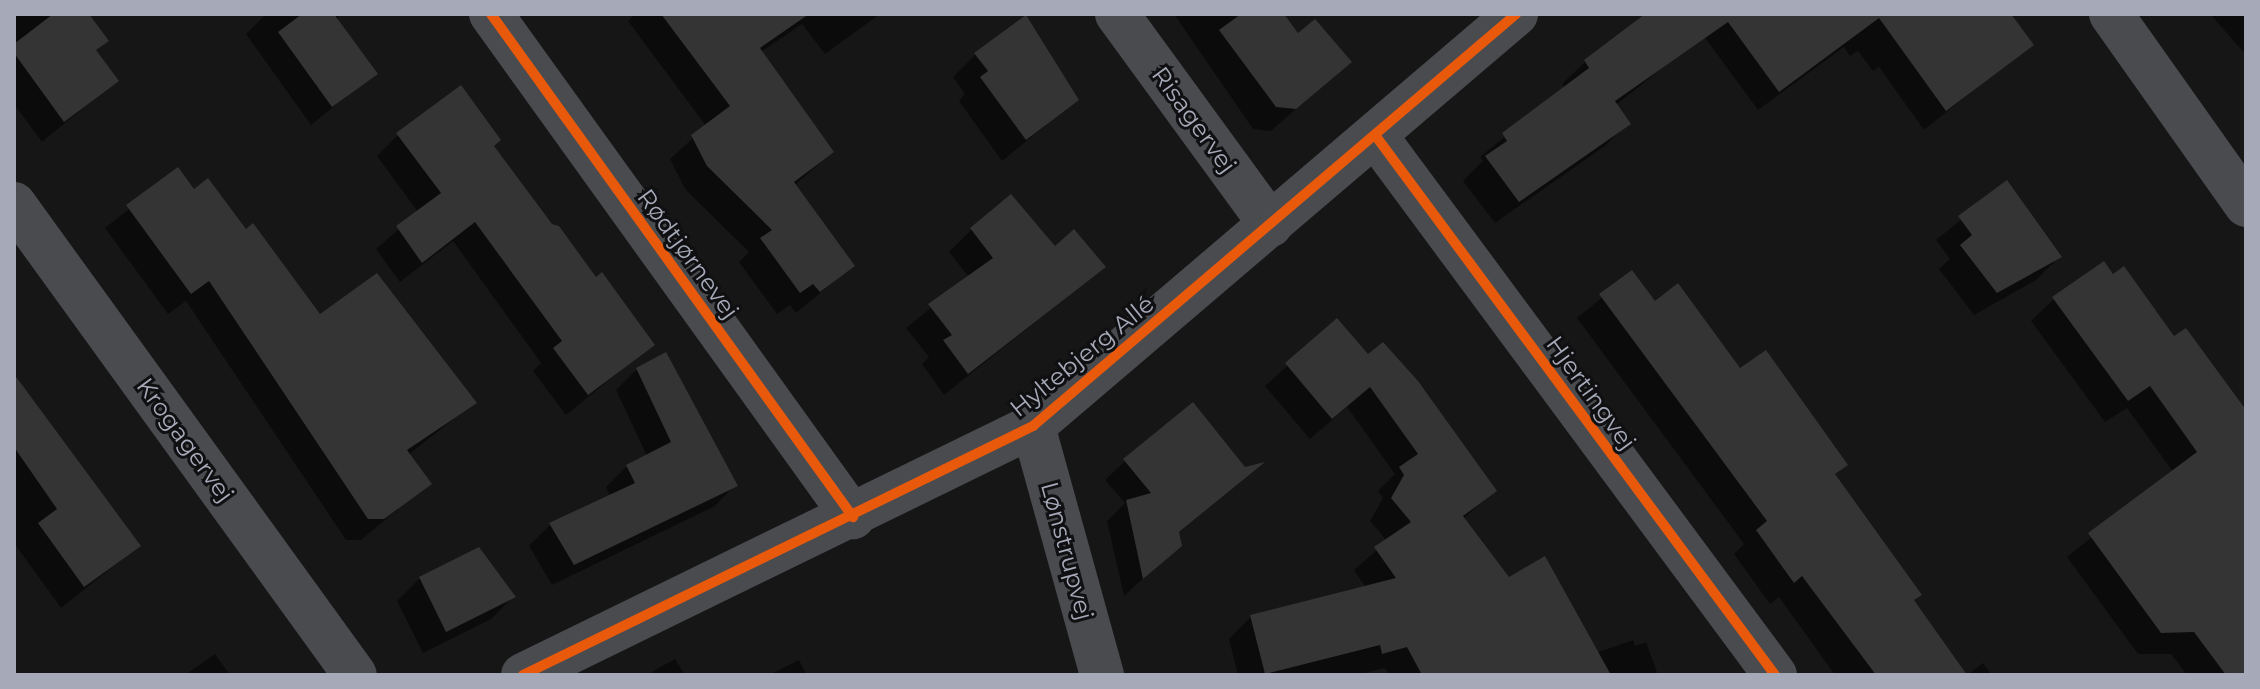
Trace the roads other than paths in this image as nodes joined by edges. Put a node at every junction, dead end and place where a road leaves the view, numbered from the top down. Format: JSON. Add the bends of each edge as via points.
{"nodes":[{"id":1,"x":491,"y":14,"type":"edge"},
{"id":2,"x":1117,"y":14,"type":"edge"},
{"id":3,"x":1516,"y":14,"type":"edge"},
{"id":4,"x":2111,"y":14,"type":"edge"},
{"id":5,"x":1375,"y":135,"type":"junction"},
{"id":6,"x":14,"y":204,"type":"edge"},
{"id":7,"x":2246,"y":205,"type":"edge"},
{"id":8,"x":1271,"y":225,"type":"junction"},
{"id":9,"x":1033,"y":426,"type":"junction"},
{"id":10,"x":853,"y":517,"type":"junction"},
{"id":11,"x":355,"y":675,"type":"edge"},
{"id":12,"x":523,"y":675,"type":"edge"},
{"id":13,"x":1102,"y":675,"type":"edge"},
{"id":14,"x":1775,"y":675,"type":"edge"}],
"edges":[{"from":1,"to":10,"type":"street","name":"Rødtjørnevej"},
{"from":2,"to":8,"type":"street","name":"Risagervej"},
{"from":3,"to":5,"type":"street","name":"Hyltebjerg Allé"},
{"from":4,"to":7,"type":"street"},
{"from":5,"to":8,"type":"street","name":"Hyltebjerg Allé"},
{"from":5,"to":14,"type":"street","name":"Hjertingvej"},
{"from":6,"to":11,"type":"street","name":"Krogagervej"},
{"from":8,"to":9,"type":"street","name":"Hyltebjerg Allé"},
{"from":9,"to":10,"type":"street","name":"Hyltebjerg Allé"},
{"from":9,"to":13,"type":"street","name":"Lønstrupvej"},
{"from":10,"to":12,"type":"street","name":"Hyltebjerg Allé"}]}
